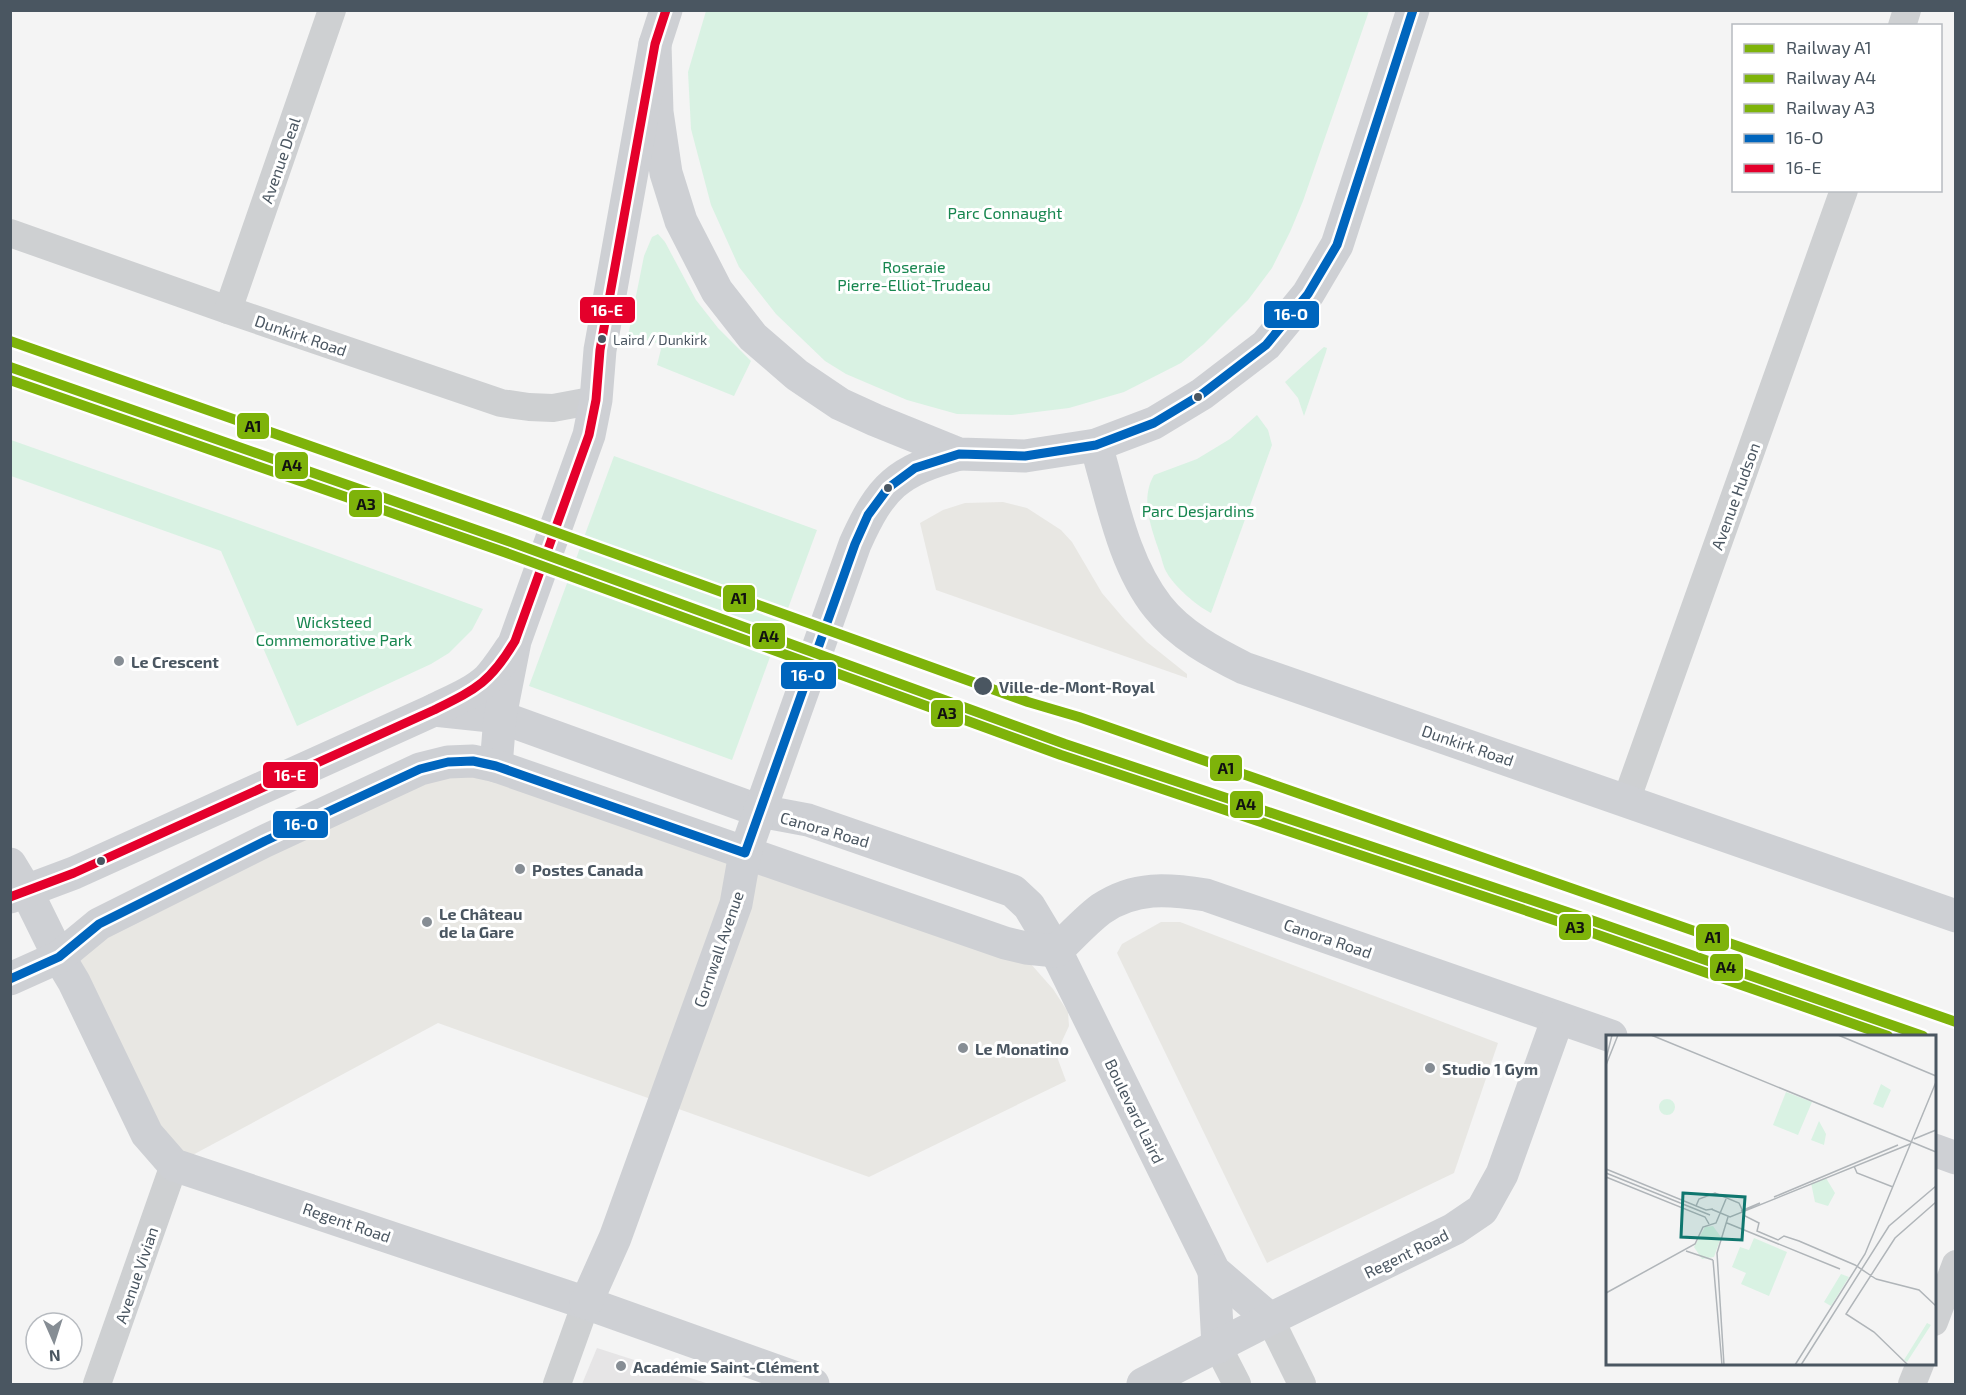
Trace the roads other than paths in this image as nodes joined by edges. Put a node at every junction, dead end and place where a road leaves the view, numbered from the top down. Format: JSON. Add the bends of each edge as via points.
{"nodes":[{"id":1,"x":332,"y":10,"type":"edge"},
{"id":2,"x":666,"y":10,"type":"edge"},
{"id":3,"x":1413,"y":10,"type":"edge"},
{"id":4,"x":655,"y":45,"type":"junction"},
{"id":5,"x":1843,"y":192,"type":"edge"},
{"id":6,"x":10,"y":233,"type":"edge"},
{"id":7,"x":228,"y":310,"type":"junction"},
{"id":8,"x":596,"y":400,"type":"junction"},
{"id":9,"x":1096,"y":445,"type":"junction"},
{"id":10,"x":958,"y":454,"type":"junction"},
{"id":11,"x":515,"y":641,"type":"junction"},
{"id":12,"x":434,"y":710,"type":"junction"},
{"id":13,"x":500,"y":717,"type":"junction"},
{"id":14,"x":496,"y":766,"type":"junction"},
{"id":15,"x":1626,"y":801,"type":"junction"},
{"id":16,"x":760,"y":811,"type":"junction"},
{"id":17,"x":745,"y":853,"type":"junction"},
{"id":18,"x":16,"y":884,"type":"edge"},
{"id":19,"x":1956,"y":916,"type":"edge"},
{"id":20,"x":1056,"y":951,"type":"junction"},
{"id":21,"x":59,"y":957,"type":"junction"},
{"id":22,"x":10,"y":979,"type":"edge"},
{"id":23,"x":1558,"y":1018,"type":"junction"},
{"id":24,"x":1608,"y":1035,"type":"edge"},
{"id":25,"x":1936,"y":1150,"type":"edge"},
{"id":26,"x":1956,"y":1158,"type":"edge"},
{"id":27,"x":174,"y":1165,"type":"junction"},
{"id":28,"x":1956,"y":1264,"type":"edge"},
{"id":29,"x":1214,"y":1271,"type":"junction"},
{"id":30,"x":586,"y":1303,"type":"junction"},
{"id":31,"x":1270,"y":1319,"type":"junction"},
{"id":32,"x":1936,"y":1319,"type":"edge"},
{"id":33,"x":1218,"y":1347,"type":"junction"},
{"id":34,"x":1920,"y":1365,"type":"edge"},
{"id":35,"x":97,"y":1384,"type":"edge"},
{"id":36,"x":557,"y":1384,"type":"edge"},
{"id":37,"x":813,"y":1384,"type":"edge"},
{"id":38,"x":1143,"y":1384,"type":"edge"},
{"id":39,"x":1237,"y":1384,"type":"edge"},
{"id":40,"x":1302,"y":1384,"type":"edge"},
{"id":41,"x":1912,"y":1384,"type":"edge"}],
"edges":[{"from":1,"to":7,"type":"street","name":"Avenue Deal"},
{"from":2,"to":4,"type":"street"},
{"from":3,"to":9,"type":"street","via":[[1337,245],[1308,294],[1266,345],[1202,394],[1154,423]]},
{"from":4,"to":8,"type":"street","via":[[600,350]]},
{"from":4,"to":10,"type":"street","via":[[657,112],[666,173],[681,221],[717,291],[753,337],[814,387],[859,413]]},
{"from":5,"to":15,"type":"street","name":"Avenue Hudson"},
{"from":6,"to":7,"type":"street","name":"Dunkirk Road"},
{"from":7,"to":8,"type":"street","name":"Dunkirk Road","via":[[501,403],[553,408]]},
{"from":8,"to":11,"type":"street","via":[[586,446]]},
{"from":9,"to":10,"type":"street","via":[[1025,456]]},
{"from":9,"to":15,"type":"street","name":"Dunkirk Road","via":[[1131,563],[1159,609],[1190,636],[1245,668]]},
{"from":10,"to":16,"type":"street","name":"Cornwall Avenue","via":[[898,478],[868,515]]},
{"from":11,"to":12,"type":"street","via":[[487,680]]},
{"from":11,"to":13,"type":"street"},
{"from":12,"to":13,"type":"street","name":"Canora Road"},
{"from":12,"to":18,"type":"street","via":[[74,873]]},
{"from":13,"to":14,"type":"street"},
{"from":13,"to":16,"type":"street","name":"Canora Road"},
{"from":14,"to":17,"type":"street"},
{"from":14,"to":21,"type":"street","via":[[472,761],[420,769],[99,924]]},
{"from":15,"to":19,"type":"street","name":"Dunkirk Road"},
{"from":16,"to":17,"type":"street","name":"Cornwall Avenue"},
{"from":16,"to":20,"type":"street","name":"Canora Road","via":[[808,820],[1013,891],[1029,906]]},
{"from":17,"to":20,"type":"street","via":[[1005,943]]},
{"from":17,"to":30,"type":"street","name":"Cornwall Avenue","via":[[736,904],[615,1238]]},
{"from":18,"to":21,"type":"street"},
{"from":20,"to":23,"type":"street","name":"Canora Road","via":[[1101,909],[1134,894],[1170,889],[1206,895]]},
{"from":20,"to":29,"type":"street","name":"Boulevard Laird"},
{"from":21,"to":22,"type":"street"},
{"from":21,"to":27,"type":"street","via":[[147,1134]]},
{"from":23,"to":24,"type":"street","name":"Canora Road"},
{"from":23,"to":31,"type":"street","name":"Regent Road","via":[[1502,1174],[1482,1210],[1454,1229]]},
{"from":25,"to":26,"type":"street"},
{"from":27,"to":30,"type":"street","name":"Regent Road"},
{"from":27,"to":35,"type":"street","name":"Avenue Vivian"},
{"from":28,"to":32,"type":"street"},
{"from":29,"to":31,"type":"street","name":"Boulevard Laird"},
{"from":29,"to":33,"type":"street","name":"Boulevard Laird"},
{"from":30,"to":36,"type":"street","name":"Cornwall Avenue"},
{"from":30,"to":37,"type":"street","name":"Regent Road"},
{"from":31,"to":33,"type":"street","name":"Regent Road"},
{"from":31,"to":40,"type":"street","name":"Boulevard Laird"},
{"from":33,"to":38,"type":"street","name":"Regent Road"},
{"from":33,"to":39,"type":"street","name":"Boulevard Laird"},
{"from":34,"to":41,"type":"street"}]}
